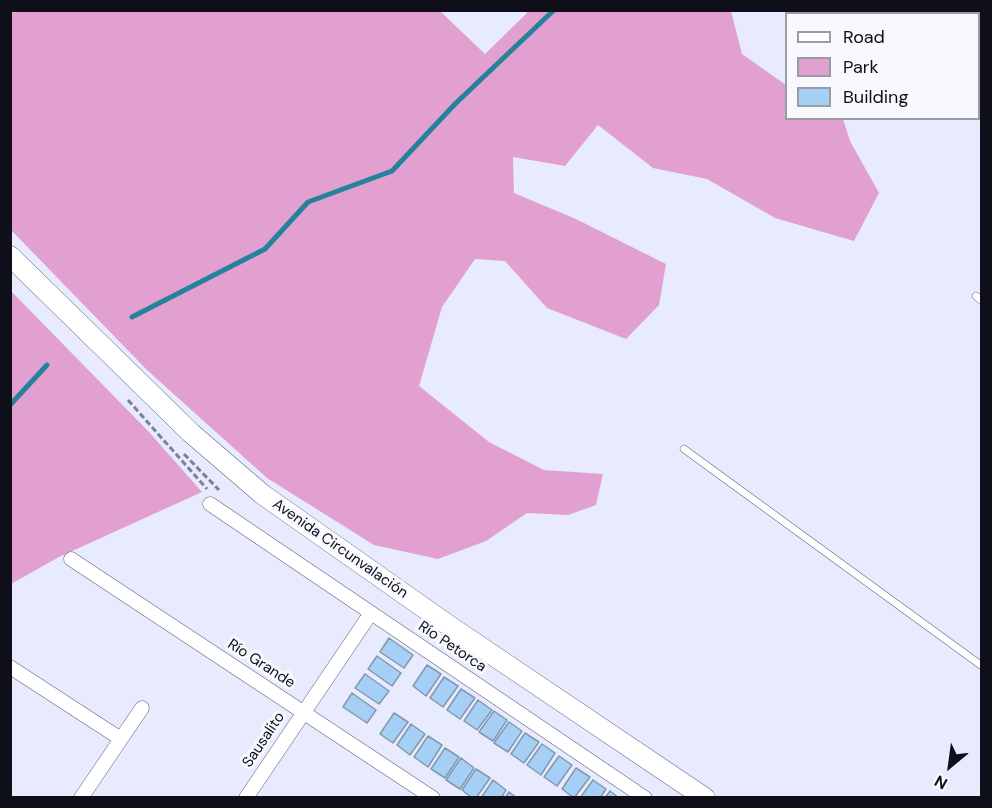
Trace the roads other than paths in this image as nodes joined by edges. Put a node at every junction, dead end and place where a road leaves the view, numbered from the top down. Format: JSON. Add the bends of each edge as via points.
{"nodes":[{"id":1,"x":10,"y":256,"type":"edge"},
{"id":2,"x":684,"y":449,"type":"dead end"},
{"id":3,"x":210,"y":504,"type":"dead end"},
{"id":4,"x":71,"y":559,"type":"dead end"},
{"id":5,"x":371,"y":613,"type":"junction"},
{"id":6,"x":981,"y":666,"type":"edge"},
{"id":7,"x":12,"y":671,"type":"edge"},
{"id":8,"x":142,"y":708,"type":"dead end"},
{"id":9,"x":303,"y":711,"type":"junction"},
{"id":10,"x":121,"y":739,"type":"junction"},
{"id":11,"x":81,"y":798,"type":"edge"},
{"id":12,"x":246,"y":798,"type":"edge"},
{"id":13,"x":433,"y":798,"type":"edge"},
{"id":14,"x":645,"y":798,"type":"edge"},
{"id":15,"x":705,"y":798,"type":"edge"}],
"edges":[{"from":1,"to":15,"type":"main road","name":"Avenida Circunvalación","via":[[191,433],[262,494]]},
{"from":2,"to":6,"type":"lane"},
{"from":3,"to":5,"type":"street","name":"Río Petorca"},
{"from":4,"to":9,"type":"street","name":"Río Grande"},
{"from":5,"to":9,"type":"street","name":"Sausalito"},
{"from":5,"to":14,"type":"street","name":"Río Petorca"},
{"from":7,"to":10,"type":"street"},
{"from":8,"to":10,"type":"street"},
{"from":9,"to":12,"type":"street","name":"Sausalito"},
{"from":9,"to":13,"type":"street","name":"Río Grande"},
{"from":10,"to":11,"type":"street"}]}
